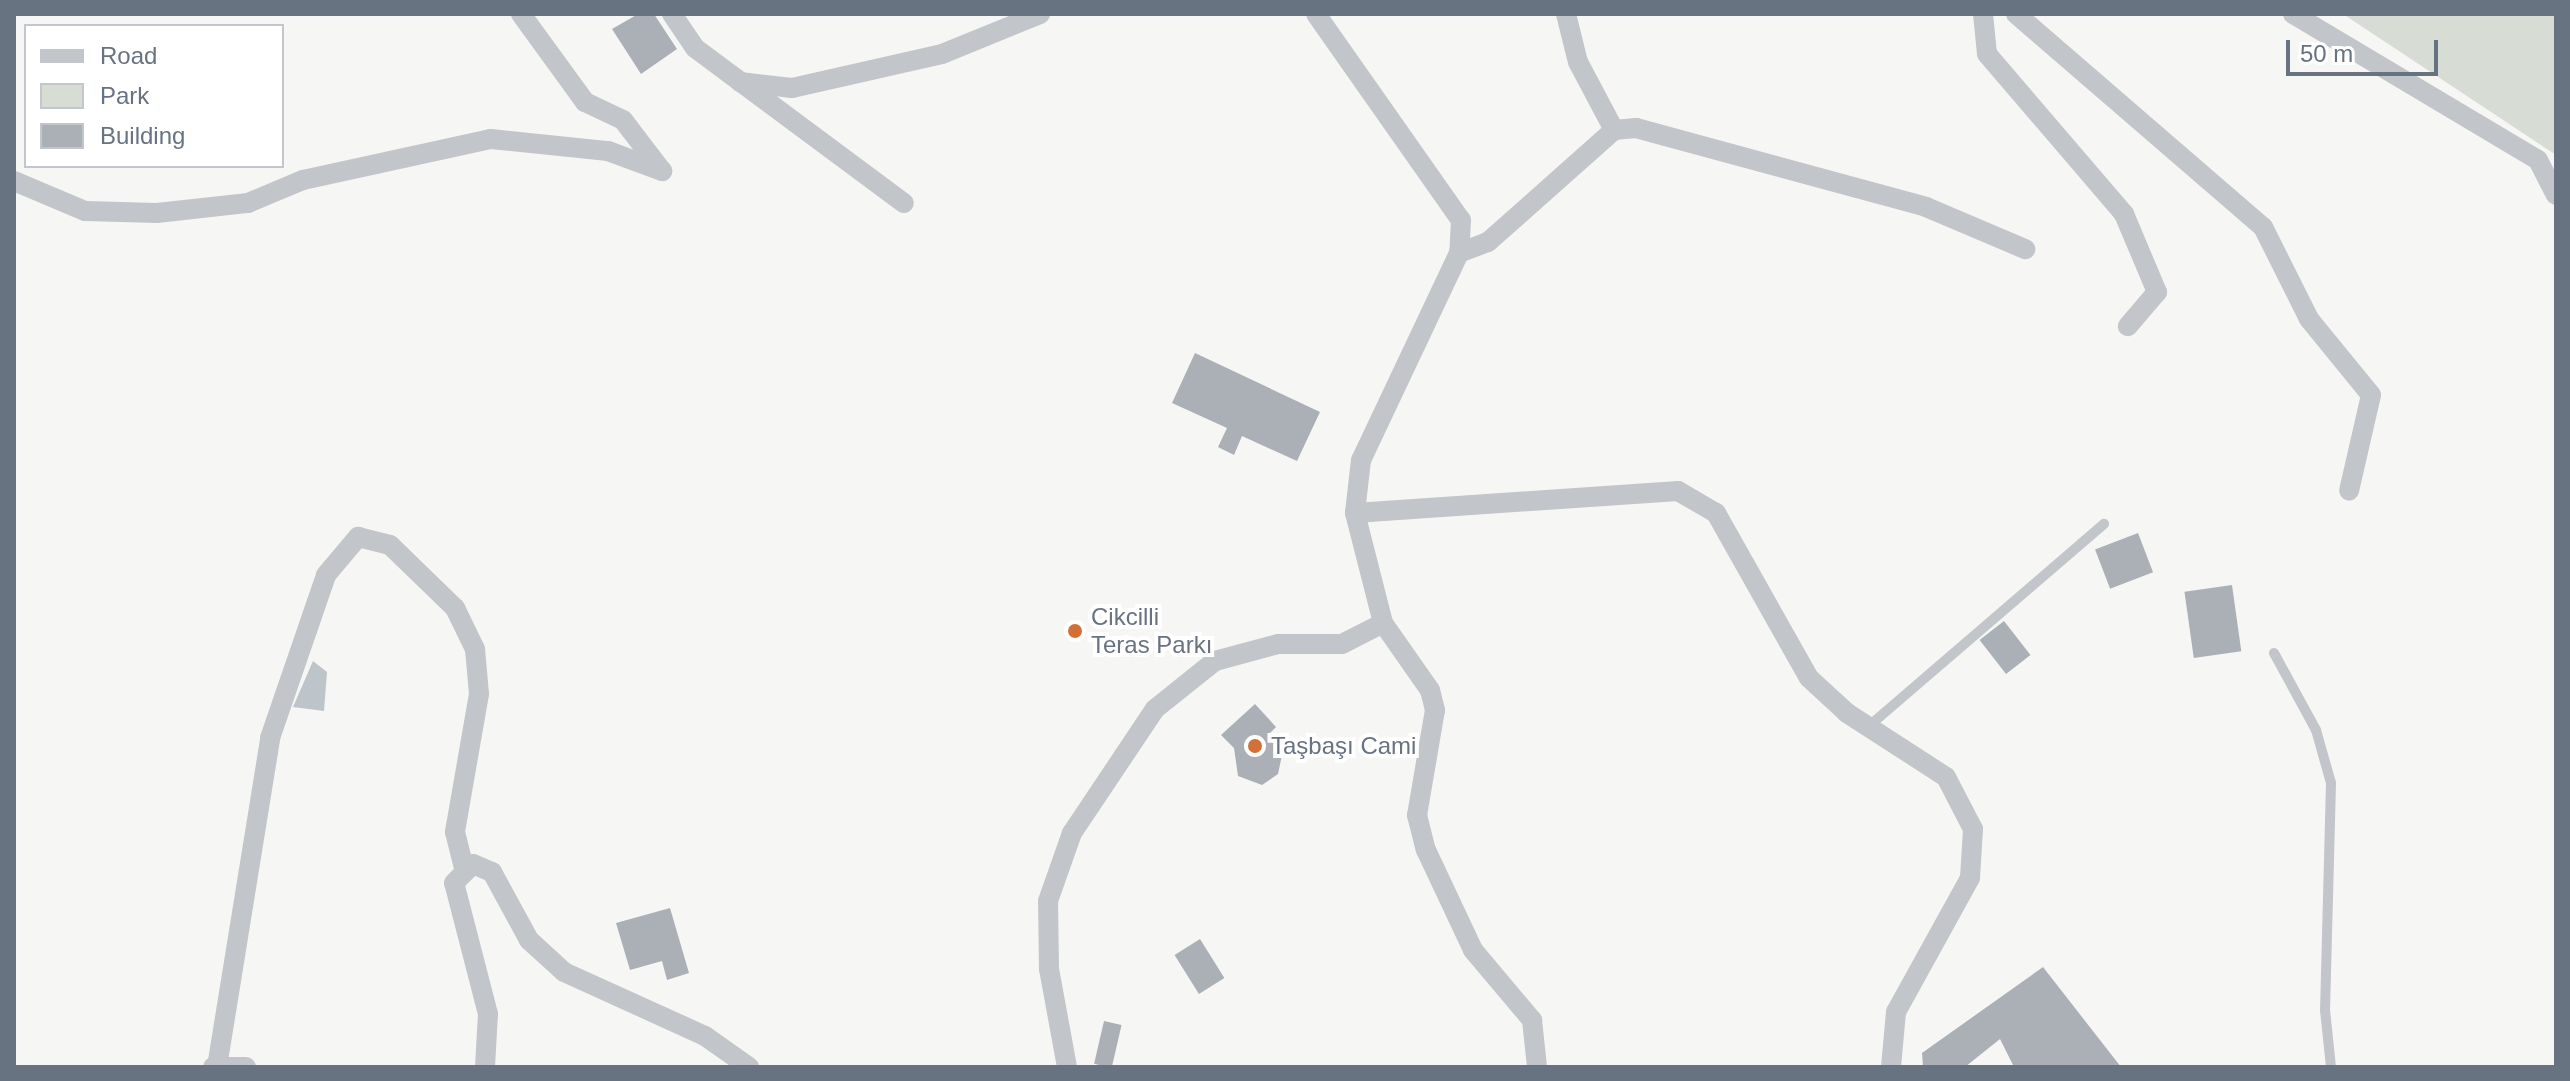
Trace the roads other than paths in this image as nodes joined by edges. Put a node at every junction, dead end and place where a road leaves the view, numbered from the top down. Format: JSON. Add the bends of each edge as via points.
{"nodes":[{"id":1,"x":521,"y":14,"type":"edge"},
{"id":2,"x":672,"y":14,"type":"edge"},
{"id":3,"x":1040,"y":14,"type":"edge"},
{"id":4,"x":1316,"y":14,"type":"edge"},
{"id":5,"x":1566,"y":14,"type":"edge"},
{"id":6,"x":1983,"y":14,"type":"edge"},
{"id":7,"x":2016,"y":14,"type":"edge"},
{"id":8,"x":2293,"y":14,"type":"edge"},
{"id":9,"x":740,"y":82,"type":"junction"},
{"id":10,"x":1614,"y":130,"type":"junction"},
{"id":11,"x":14,"y":181,"type":"edge"},
{"id":12,"x":2556,"y":195,"type":"edge"},
{"id":13,"x":904,"y":203,"type":"dead end"},
{"id":14,"x":2025,"y":249,"type":"dead end"},
{"id":15,"x":1459,"y":253,"type":"junction"},
{"id":16,"x":2128,"y":326,"type":"dead end"},
{"id":17,"x":2349,"y":491,"type":"dead end"},
{"id":18,"x":1355,"y":513,"type":"junction"},
{"id":19,"x":2104,"y":524,"type":"dead end"},
{"id":20,"x":1383,"y":623,"type":"junction"},
{"id":21,"x":2274,"y":653,"type":"dead end"},
{"id":22,"x":1869,"y":726,"type":"junction"},
{"id":23,"x":464,"y":867,"type":"junction"},
{"id":24,"x":216,"y":1067,"type":"edge"},
{"id":25,"x":246,"y":1067,"type":"edge"},
{"id":26,"x":485,"y":1067,"type":"edge"},
{"id":27,"x":749,"y":1067,"type":"edge"},
{"id":28,"x":1067,"y":1067,"type":"edge"},
{"id":29,"x":1537,"y":1067,"type":"edge"},
{"id":30,"x":1891,"y":1067,"type":"edge"},
{"id":31,"x":2331,"y":1067,"type":"edge"}],
"edges":[{"from":1,"to":11,"type":"street","via":[[585,102],[623,120],[662,171],[608,151],[491,139],[303,180],[248,203],[157,213],[85,211]]},
{"from":2,"to":9,"type":"street","via":[[695,48]]},
{"from":3,"to":9,"type":"street","via":[[912,61],[792,88]]},
{"from":4,"to":15,"type":"street","via":[[1456,207]]},
{"from":5,"to":10,"type":"street","via":[[1578,62]]},
{"from":6,"to":16,"type":"street","via":[[1987,54],[2124,214],[2157,292]]},
{"from":7,"to":17,"type":"street","via":[[2263,227],[2309,319],[2371,395]]},
{"from":8,"to":12,"type":"street","via":[[2538,160]]},
{"from":9,"to":13,"type":"street"},
{"from":10,"to":14,"type":"street","via":[[1636,128],[1926,207]]},
{"from":10,"to":15,"type":"street","via":[[1488,242]]},
{"from":15,"to":18,"type":"street","via":[[1361,460]]},
{"from":18,"to":20,"type":"street"},
{"from":18,"to":22,"type":"street","via":[[1582,492],[1692,496],[1716,513],[1809,678]]},
{"from":19,"to":22,"type":"lane"},
{"from":20,"to":28,"type":"street","via":[[1342,644],[1278,644],[1215,661],[1155,709],[1072,833],[1048,901],[1049,969]]},
{"from":20,"to":29,"type":"street","via":[[1430,690],[1435,710],[1417,815],[1426,850],[1473,950],[1532,1020]]},
{"from":21,"to":31,"type":"lane","via":[[2316,730],[2331,783],[2325,1019]]},
{"from":22,"to":30,"type":"street","via":[[1946,777],[1973,829],[1970,878],[1896,1012]]},
{"from":23,"to":24,"type":"street","via":[[455,832],[479,694],[475,649],[455,608],[401,555],[379,538],[358,537],[326,575],[270,738]]},
{"from":23,"to":26,"type":"street","via":[[455,894],[488,1014]]},
{"from":23,"to":27,"type":"street","via":[[492,872],[529,940],[564,972],[680,1023]]},
{"from":24,"to":25,"type":"street"}]}
